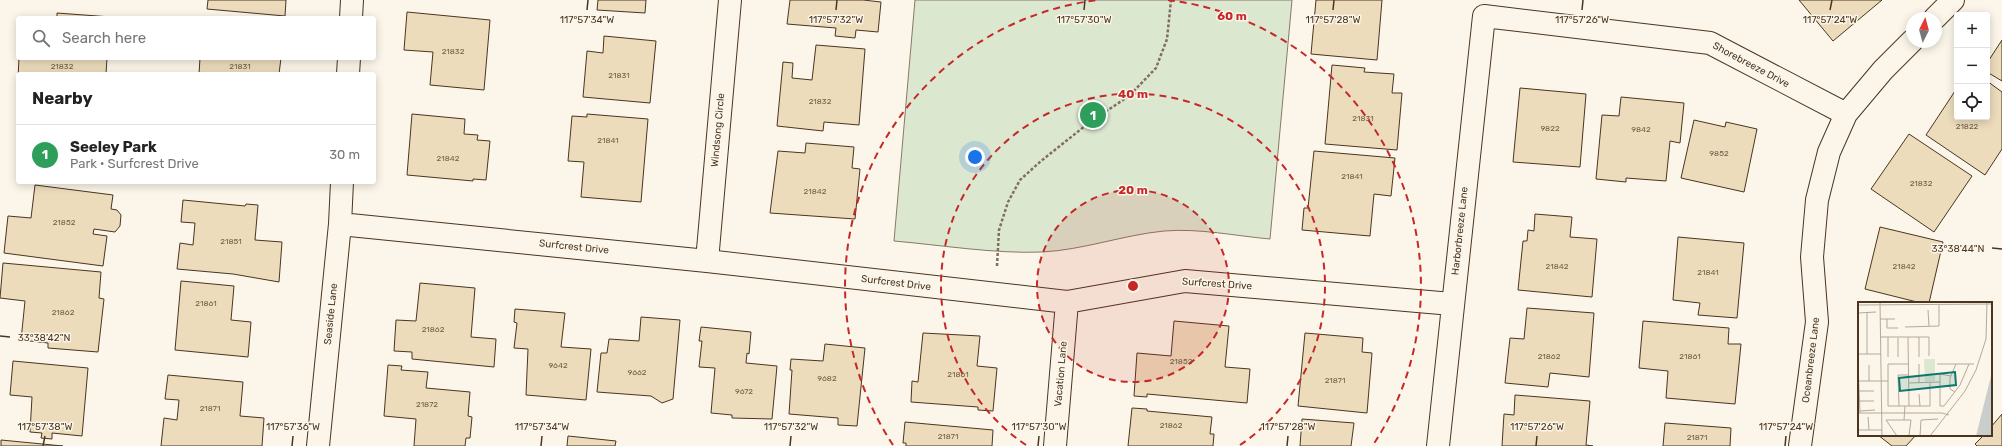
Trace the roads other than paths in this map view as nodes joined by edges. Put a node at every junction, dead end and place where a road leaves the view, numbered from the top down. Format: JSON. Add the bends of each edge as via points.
{"nodes":[{"id":1,"x":352,"y":0,"type":"edge"},
{"id":2,"x":730,"y":0,"type":"edge"},
{"id":3,"x":1953,"y":0,"type":"edge"},
{"id":4,"x":1941,"y":12,"type":"edge"},
{"id":5,"x":352,"y":16,"type":"edge"},
{"id":6,"x":1484,"y":16,"type":"joint"},
{"id":7,"x":1906,"y":47,"type":"edge"},
{"id":8,"x":349,"y":60,"type":"edge"},
{"id":9,"x":348,"y":72,"type":"edge"},
{"id":10,"x":1846,"y":114,"type":"junction"},
{"id":11,"x":342,"y":184,"type":"edge"},
{"id":12,"x":340,"y":224,"type":"junction"},
{"id":13,"x":707,"y":261,"type":"junction"},
{"id":14,"x":1067,"y":302,"type":"junction"},
{"id":15,"x":1452,"y":304,"type":"junction"},
{"id":16,"x":318,"y":446,"type":"edge"},
{"id":17,"x":1055,"y":446,"type":"edge"},
{"id":18,"x":1438,"y":446,"type":"edge"},
{"id":19,"x":1800,"y":446,"type":"edge"}],
"edges":[{"from":1,"to":5,"type":"street"},
{"from":2,"to":13,"type":"street","name":"Windsong Circle"},
{"from":3,"to":4,"type":"street"},
{"from":6,"to":10,"type":"street","name":"Shorebreeze Drive","via":[[1710,43]]},
{"from":6,"to":15,"type":"street","name":"Harborbreeze Lane"},
{"from":7,"to":10,"type":"street","name":"Oceanbreeze Lane"},
{"from":8,"to":9,"type":"street"},
{"from":10,"to":19,"type":"street","name":"Oceanbreeze Lane","via":[[1829,152],[1817,200],[1812,257],[1817,322]]},
{"from":11,"to":12,"type":"street","name":"Seaside Lane"},
{"from":12,"to":13,"type":"street","name":"Surfcrest Drive"},
{"from":12,"to":16,"type":"street","name":"Seaside Lane"},
{"from":13,"to":14,"type":"street","name":"Surfcrest Drive"},
{"from":14,"to":15,"type":"street","name":"Surfcrest Drive","via":[[1185,281]]},
{"from":14,"to":17,"type":"street","name":"Vacation Lane"},
{"from":15,"to":18,"type":"street","name":"Harborbreeze Lane"}]}
